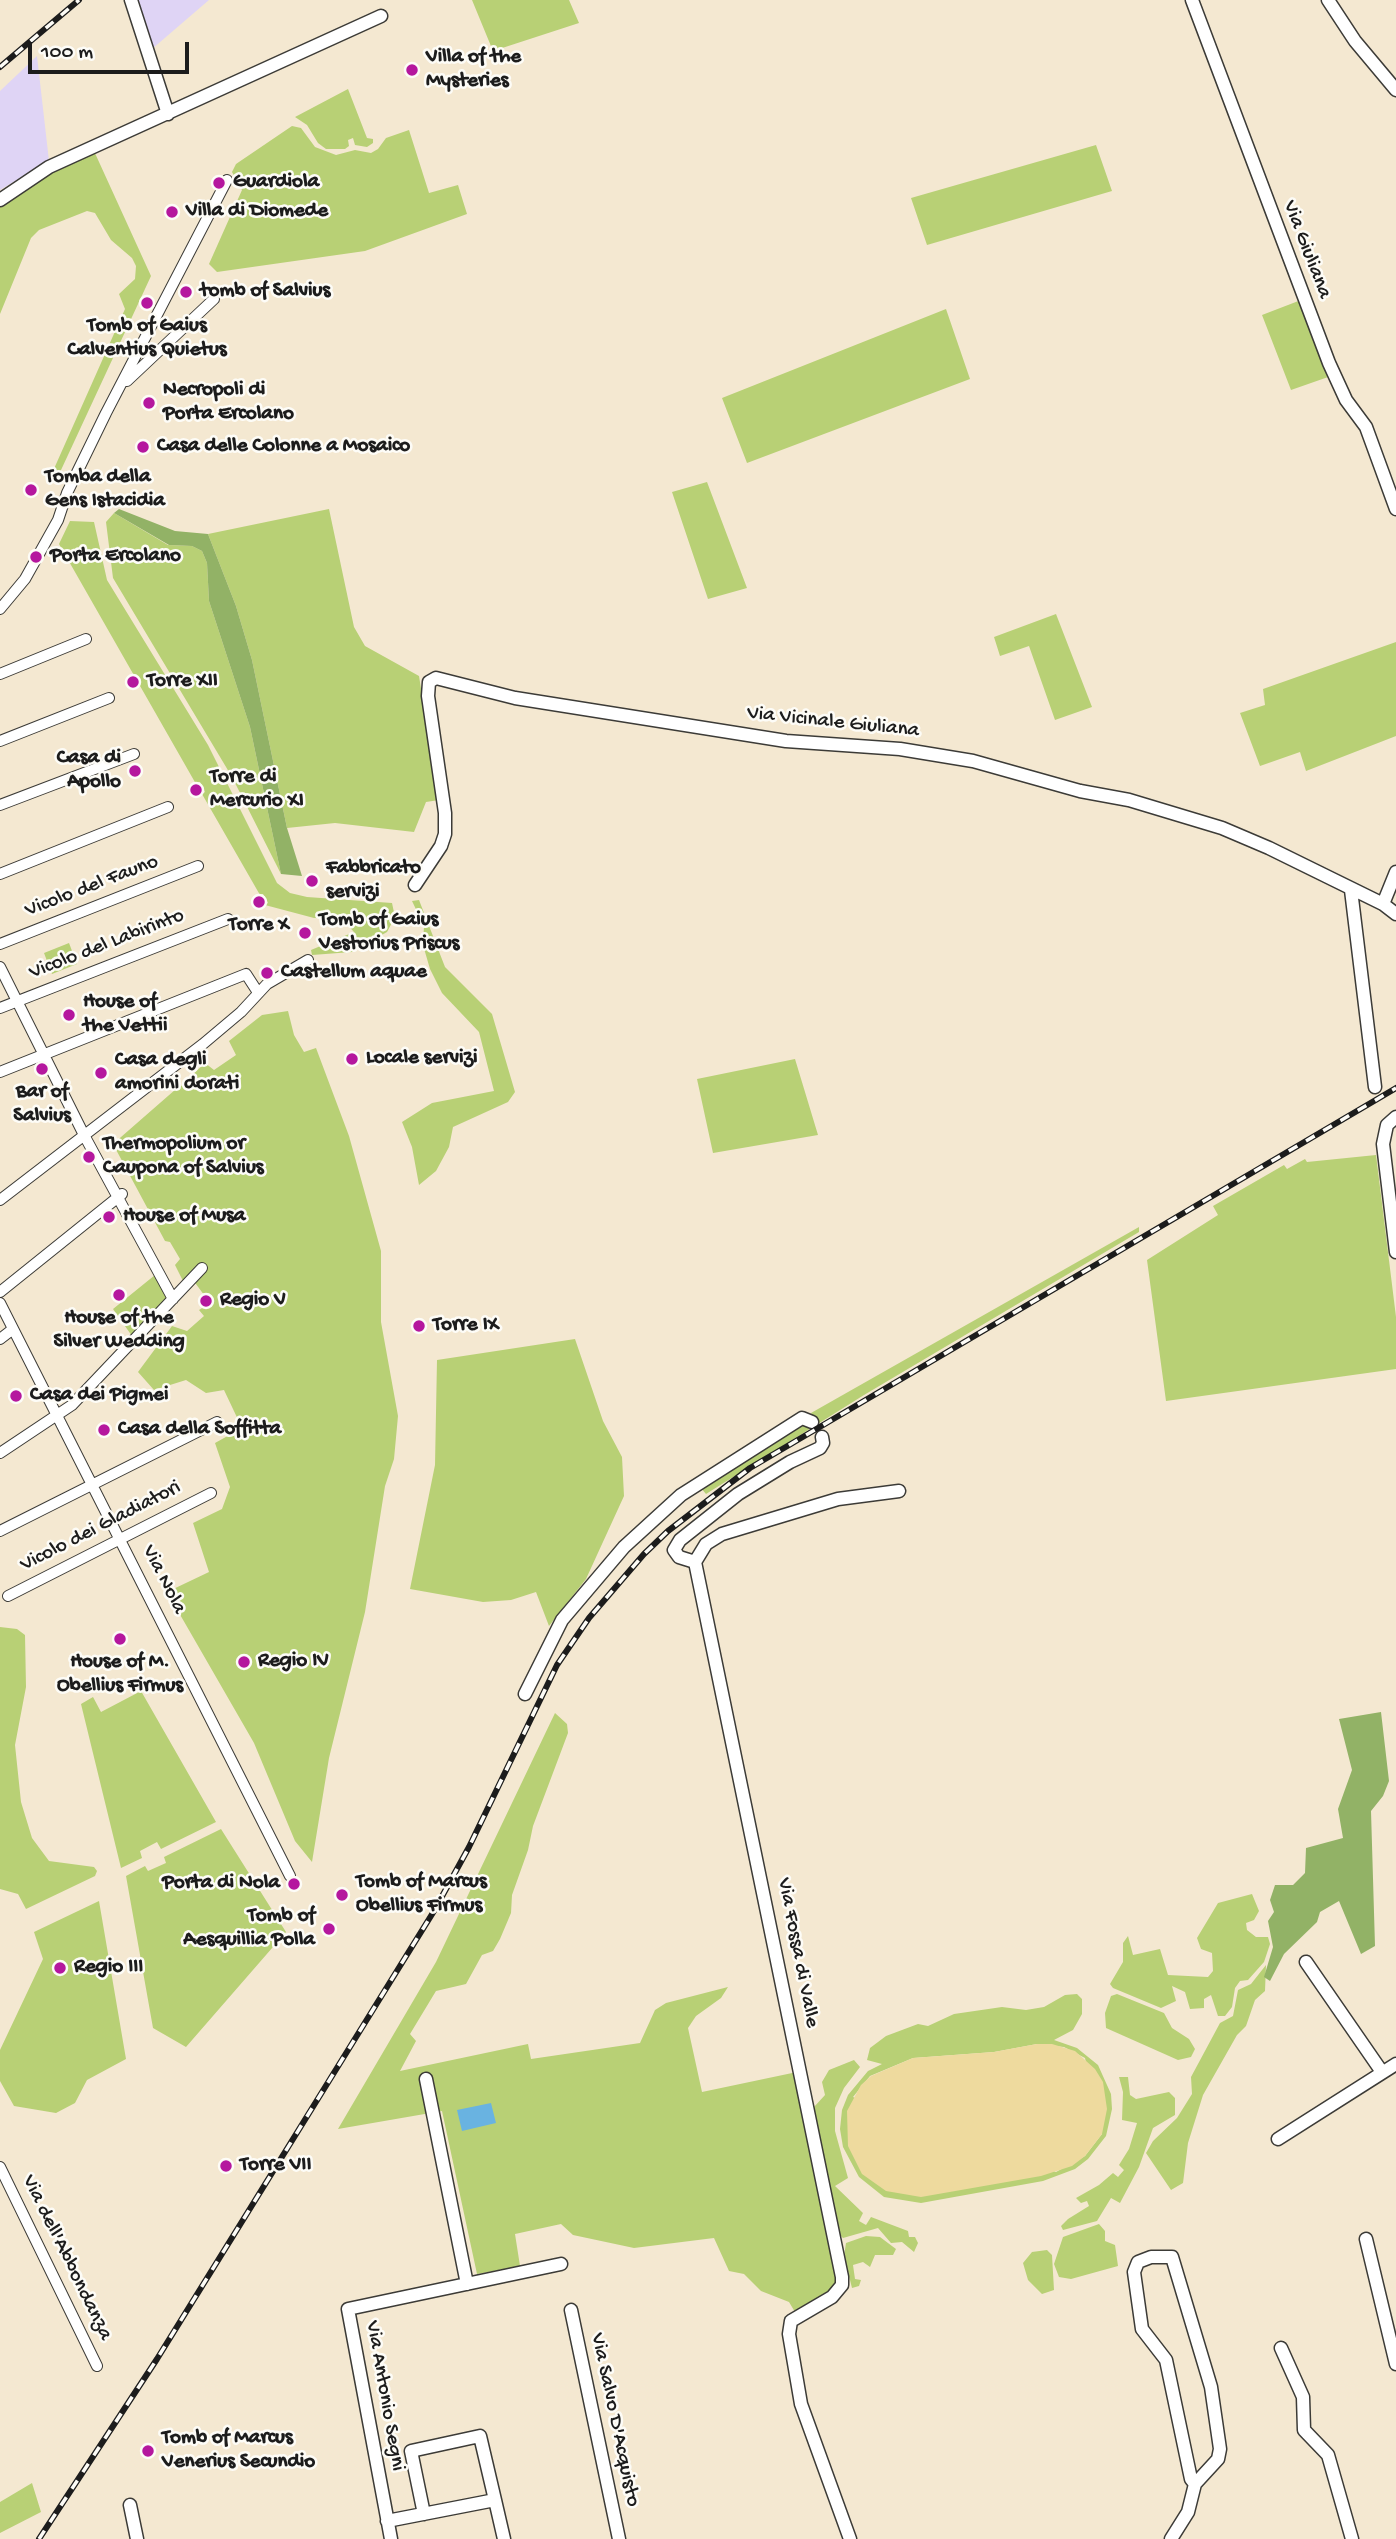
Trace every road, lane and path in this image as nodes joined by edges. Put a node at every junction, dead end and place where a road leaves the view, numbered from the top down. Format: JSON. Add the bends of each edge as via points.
{"nodes":[{"id":1,"x":131,"y":0,"type":"edge"},
{"id":2,"x":1192,"y":0,"type":"edge"},
{"id":3,"x":1328,"y":0,"type":"edge"},
{"id":4,"x":381,"y":16,"type":"dead end"},
{"id":5,"x":1396,"y":90,"type":"edge"},
{"id":6,"x":168,"y":114,"type":"junction"},
{"id":7,"x":227,"y":180,"type":"dead end"},
{"id":8,"x":0,"y":200,"type":"edge"},
{"id":9,"x":214,"y":299,"type":"dead end"},
{"id":10,"x":119,"y":389,"type":"junction"},
{"id":11,"x":1396,"y":509,"type":"edge"},
{"id":12,"x":0,"y":609,"type":"edge"},
{"id":13,"x":86,"y":639,"type":"dead end"},
{"id":14,"x":0,"y":674,"type":"edge"},
{"id":15,"x":109,"y":698,"type":"dead end"},
{"id":16,"x":0,"y":741,"type":"edge"},
{"id":17,"x":134,"y":754,"type":"dead end"},
{"id":18,"x":0,"y":805,"type":"edge"},
{"id":19,"x":168,"y":807,"type":"dead end"},
{"id":20,"x":198,"y":866,"type":"dead end"},
{"id":21,"x":1396,"y":872,"type":"edge"},
{"id":22,"x":0,"y":874,"type":"edge"},
{"id":23,"x":415,"y":885,"type":"dead end"},
{"id":24,"x":1351,"y":890,"type":"junction"},
{"id":25,"x":1390,"y":907,"type":"edge"},
{"id":26,"x":228,"y":919,"type":"dead end"},
{"id":27,"x":0,"y":944,"type":"edge"},
{"id":28,"x":308,"y":960,"type":"dead end"},
{"id":29,"x":0,"y":967,"type":"edge"},
{"id":30,"x":257,"y":992,"type":"junction"},
{"id":31,"x":17,"y":1000,"type":"junction"},
{"id":32,"x":0,"y":1008,"type":"edge"},
{"id":33,"x":44,"y":1054,"type":"junction"},
{"id":34,"x":0,"y":1072,"type":"edge"},
{"id":35,"x":1375,"y":1087,"type":"dead end"},
{"id":36,"x":1396,"y":1117,"type":"edge"},
{"id":37,"x":84,"y":1135,"type":"junction"},
{"id":38,"x":122,"y":1195,"type":"junction"},
{"id":39,"x":0,"y":1200,"type":"edge"},
{"id":40,"x":1396,"y":1252,"type":"edge"},
{"id":41,"x":202,"y":1268,"type":"dead end"},
{"id":42,"x":0,"y":1292,"type":"edge"},
{"id":43,"x":173,"y":1299,"type":"junction"},
{"id":44,"x":0,"y":1303,"type":"edge"},
{"id":45,"x":13,"y":1329,"type":"junction"},
{"id":46,"x":0,"y":1339,"type":"edge"},
{"id":47,"x":58,"y":1416,"type":"junction"},
{"id":48,"x":217,"y":1422,"type":"dead end"},
{"id":49,"x":812,"y":1422,"type":"dead end"},
{"id":50,"x":822,"y":1437,"type":"dead end"},
{"id":51,"x":0,"y":1453,"type":"edge"},
{"id":52,"x":94,"y":1484,"type":"junction"},
{"id":53,"x":899,"y":1491,"type":"dead end"},
{"id":54,"x":211,"y":1493,"type":"dead end"},
{"id":55,"x":0,"y":1531,"type":"edge"},
{"id":56,"x":120,"y":1539,"type":"junction"},
{"id":57,"x":695,"y":1562,"type":"junction"},
{"id":58,"x":8,"y":1596,"type":"dead end"},
{"id":59,"x":525,"y":1694,"type":"dead end"},
{"id":60,"x":290,"y":1876,"type":"dead end"},
{"id":61,"x":1306,"y":1962,"type":"dead end"},
{"id":62,"x":1396,"y":2064,"type":"edge"},
{"id":63,"x":1382,"y":2073,"type":"junction"},
{"id":64,"x":426,"y":2079,"type":"dead end"},
{"id":65,"x":1278,"y":2139,"type":"dead end"},
{"id":66,"x":0,"y":2167,"type":"edge"},
{"id":67,"x":1367,"y":2239,"type":"dead end"},
{"id":68,"x":561,"y":2264,"type":"dead end"},
{"id":69,"x":467,"y":2284,"type":"junction"},
{"id":70,"x":571,"y":2310,"type":"dead end"},
{"id":71,"x":1280,"y":2348,"type":"dead end"},
{"id":72,"x":1396,"y":2364,"type":"edge"},
{"id":73,"x":97,"y":2366,"type":"dead end"},
{"id":74,"x":1195,"y":2484,"type":"junction"},
{"id":75,"x":495,"y":2500,"type":"junction"},
{"id":76,"x":130,"y":2505,"type":"dead end"},
{"id":77,"x":424,"y":2514,"type":"junction"},
{"id":78,"x":387,"y":2521,"type":"junction"},
{"id":79,"x":137,"y":2539,"type":"edge"},
{"id":80,"x":391,"y":2539,"type":"edge"},
{"id":81,"x":504,"y":2539,"type":"edge"},
{"id":82,"x":619,"y":2539,"type":"edge"},
{"id":83,"x":850,"y":2539,"type":"edge"},
{"id":84,"x":1171,"y":2539,"type":"edge"},
{"id":85,"x":1352,"y":2539,"type":"edge"}],
"edges":[{"from":1,"to":6,"type":"street"},
{"from":2,"to":11,"type":"street","name":"Via Giuliana","via":[[1329,363],[1346,400],[1367,427]]},
{"from":3,"to":5,"type":"street"},
{"from":4,"to":6,"type":"street"},
{"from":6,"to":8,"type":"street","via":[[50,167]]},
{"from":7,"to":10,"type":"street"},
{"from":9,"to":10,"type":"street"},
{"from":10,"to":12,"type":"street","via":[[47,540],[25,579]]},
{"from":13,"to":14,"type":"street"},
{"from":15,"to":16,"type":"street"},
{"from":17,"to":18,"type":"street"},
{"from":19,"to":22,"type":"street"},
{"from":20,"to":27,"type":"street","name":"Vicolo del Fauno"},
{"from":21,"to":25,"type":"street"},
{"from":23,"to":24,"type":"street","name":"Via Vicinale Giuliana","via":[[445,834],[446,813],[428,696],[429,682],[436,678],[514,698],[786,741],[974,761],[1222,828]]},
{"from":24,"to":25,"type":"street","name":"Via Vicinale Giuliana"},
{"from":24,"to":35,"type":"street"},
{"from":26,"to":31,"type":"street","name":"Vicolo del Labirinto"},
{"from":28,"to":30,"type":"street"},
{"from":29,"to":31,"type":"street"},
{"from":30,"to":33,"type":"street","via":[[246,974]]},
{"from":30,"to":37,"type":"street","via":[[210,1038]]},
{"from":31,"to":32,"type":"street","name":"Vicolo del Labirinto"},
{"from":31,"to":33,"type":"street"},
{"from":33,"to":34,"type":"street"},
{"from":33,"to":37,"type":"street"},
{"from":36,"to":40,"type":"street","via":[[1388,1125],[1383,1144]]},
{"from":37,"to":38,"type":"street"},
{"from":37,"to":39,"type":"street"},
{"from":38,"to":42,"type":"street"},
{"from":38,"to":43,"type":"street"},
{"from":41,"to":43,"type":"street"},
{"from":43,"to":47,"type":"street"},
{"from":44,"to":45,"type":"street","name":"Via Nola"},
{"from":45,"to":46,"type":"street"},
{"from":45,"to":47,"type":"street","name":"Via Nola"},
{"from":47,"to":51,"type":"street"},
{"from":47,"to":52,"type":"street","name":"Via Nola"},
{"from":48,"to":52,"type":"street"},
{"from":49,"to":59,"type":"street","via":[[802,1418],[681,1495],[624,1547],[562,1620]]},
{"from":50,"to":57,"type":"street","via":[[820,1448],[738,1494],[680,1540],[674,1550],[679,1557]]},
{"from":52,"to":55,"type":"street"},
{"from":52,"to":56,"type":"street","name":"Via Nola"},
{"from":53,"to":57,"type":"street","via":[[838,1499],[722,1534],[705,1544]]},
{"from":54,"to":56,"type":"street","name":"Vicolo dei Gladiatori"},
{"from":56,"to":58,"type":"street","name":"Vicolo dei Gladiatori"},
{"from":56,"to":60,"type":"street","name":"Via Nola"},
{"from":57,"to":83,"type":"street","name":"Via Fossa di Valle","via":[[842,2277],[842,2285],[832,2297],[791,2321],[789,2334],[801,2404]]},
{"from":61,"to":63,"type":"street"},
{"from":62,"to":63,"type":"street"},
{"from":63,"to":65,"type":"street"},
{"from":64,"to":69,"type":"street"},
{"from":66,"to":73,"type":"street","name":"Via dell'Abbondanza"},
{"from":67,"to":72,"type":"street"},
{"from":68,"to":69,"type":"street","name":"Via Antonio Segni"},
{"from":69,"to":78,"type":"street","name":"Via Antonio Segni","via":[[348,2309]]},
{"from":70,"to":82,"type":"street","name":"Via Salvo D'Acquisto"},
{"from":71,"to":85,"type":"street","via":[[1303,2397],[1304,2430],[1328,2455]]},
{"from":74,"to":74,"type":"street","via":[[1166,2360],[1142,2329],[1134,2272],[1138,2262],[1151,2257],[1172,2257],[1211,2388],[1220,2449],[1218,2459]]},
{"from":74,"to":84,"type":"street","via":[[1188,2512]]},
{"from":75,"to":77,"type":"street"},
{"from":75,"to":77,"type":"street","via":[[480,2436],[411,2451]]},
{"from":75,"to":81,"type":"street"},
{"from":76,"to":79,"type":"street"},
{"from":77,"to":78,"type":"street"},
{"from":78,"to":80,"type":"street","name":"Via Antonio Segni"}]}
